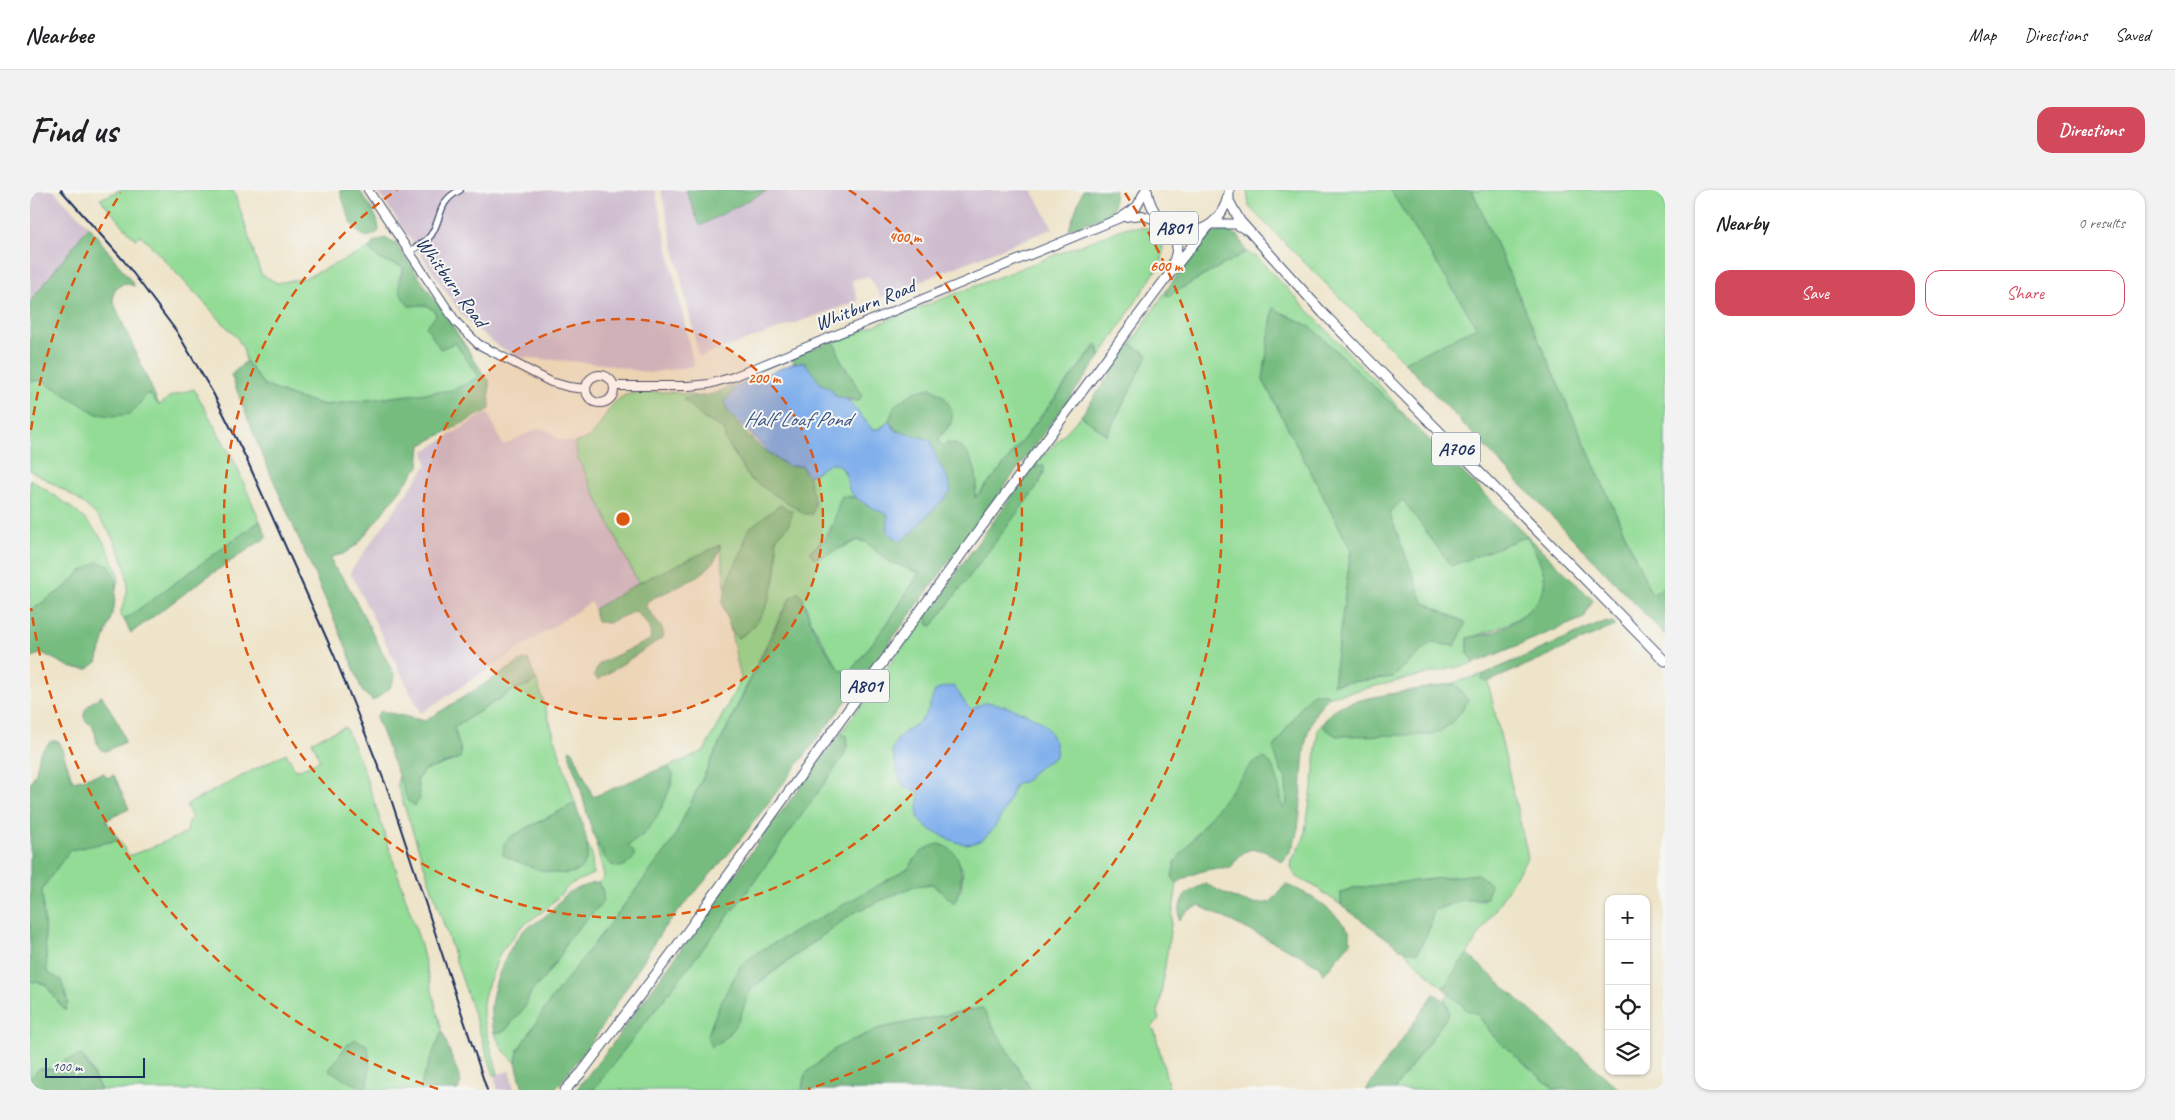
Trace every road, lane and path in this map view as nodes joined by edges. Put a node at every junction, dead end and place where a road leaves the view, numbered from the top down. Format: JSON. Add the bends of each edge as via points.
{"nodes":[{"id":1,"x":368,"y":190,"type":"edge"},
{"id":2,"x":460,"y":190,"type":"edge"},
{"id":3,"x":1146,"y":190,"type":"edge"},
{"id":4,"x":1229,"y":190,"type":"edge"},
{"id":5,"x":1120,"y":218,"type":"junction"},
{"id":6,"x":1167,"y":225,"type":"junction"},
{"id":7,"x":1210,"y":225,"type":"junction"},
{"id":8,"x":1251,"y":233,"type":"junction"},
{"id":9,"x":409,"y":252,"type":"junction"},
{"id":10,"x":1164,"y":281,"type":"junction"},
{"id":11,"x":615,"y":386,"type":"junction"},
{"id":12,"x":586,"y":389,"type":"junction"},
{"id":13,"x":1665,"y":661,"type":"edge"},
{"id":14,"x":565,"y":1090,"type":"edge"}],
"edges":[{"from":1,"to":9,"type":"main road","name":"Whitburn Road"},
{"from":2,"to":9,"type":"street","via":[[443,203],[431,234]]},
{"from":3,"to":5,"type":"main road","name":"Whitburn Road","via":[[1137,206]]},
{"from":3,"to":6,"type":"main road","number":"A801","via":[[1154,212]]},
{"from":4,"to":7,"type":"main road","number":"A801","via":[[1224,211]]},
{"from":4,"to":8,"type":"main road","number":"A706","via":[[1229,201]]},
{"from":5,"to":6,"type":"main road","name":"Whitburn Road","via":[[1142,215]]},
{"from":5,"to":11,"type":"main road","name":"Whitburn Road","via":[[733,377],[689,386]]},
{"from":6,"to":7,"type":"main road","number":"A801","via":[[1184,231]]},
{"from":6,"to":10,"type":"main road","number":"A801","via":[[1176,236],[1178,251]]},
{"from":7,"to":8,"type":"main road","number":"A706","via":[[1236,224]]},
{"from":7,"to":10,"type":"main road","number":"A801"},
{"from":8,"to":13,"type":"main road","number":"A706","via":[[1323,313]]},
{"from":9,"to":12,"type":"main road","name":"Whitburn Road","via":[[456,322],[478,344],[551,382]]},
{"from":10,"to":14,"type":"main road","number":"A801","via":[[671,954]]},
{"from":11,"to":12,"type":"main road","via":[[609,377],[601,374],[590,378]]},
{"from":11,"to":12,"type":"main road","via":[[610,400],[600,404],[591,400]]}]}
